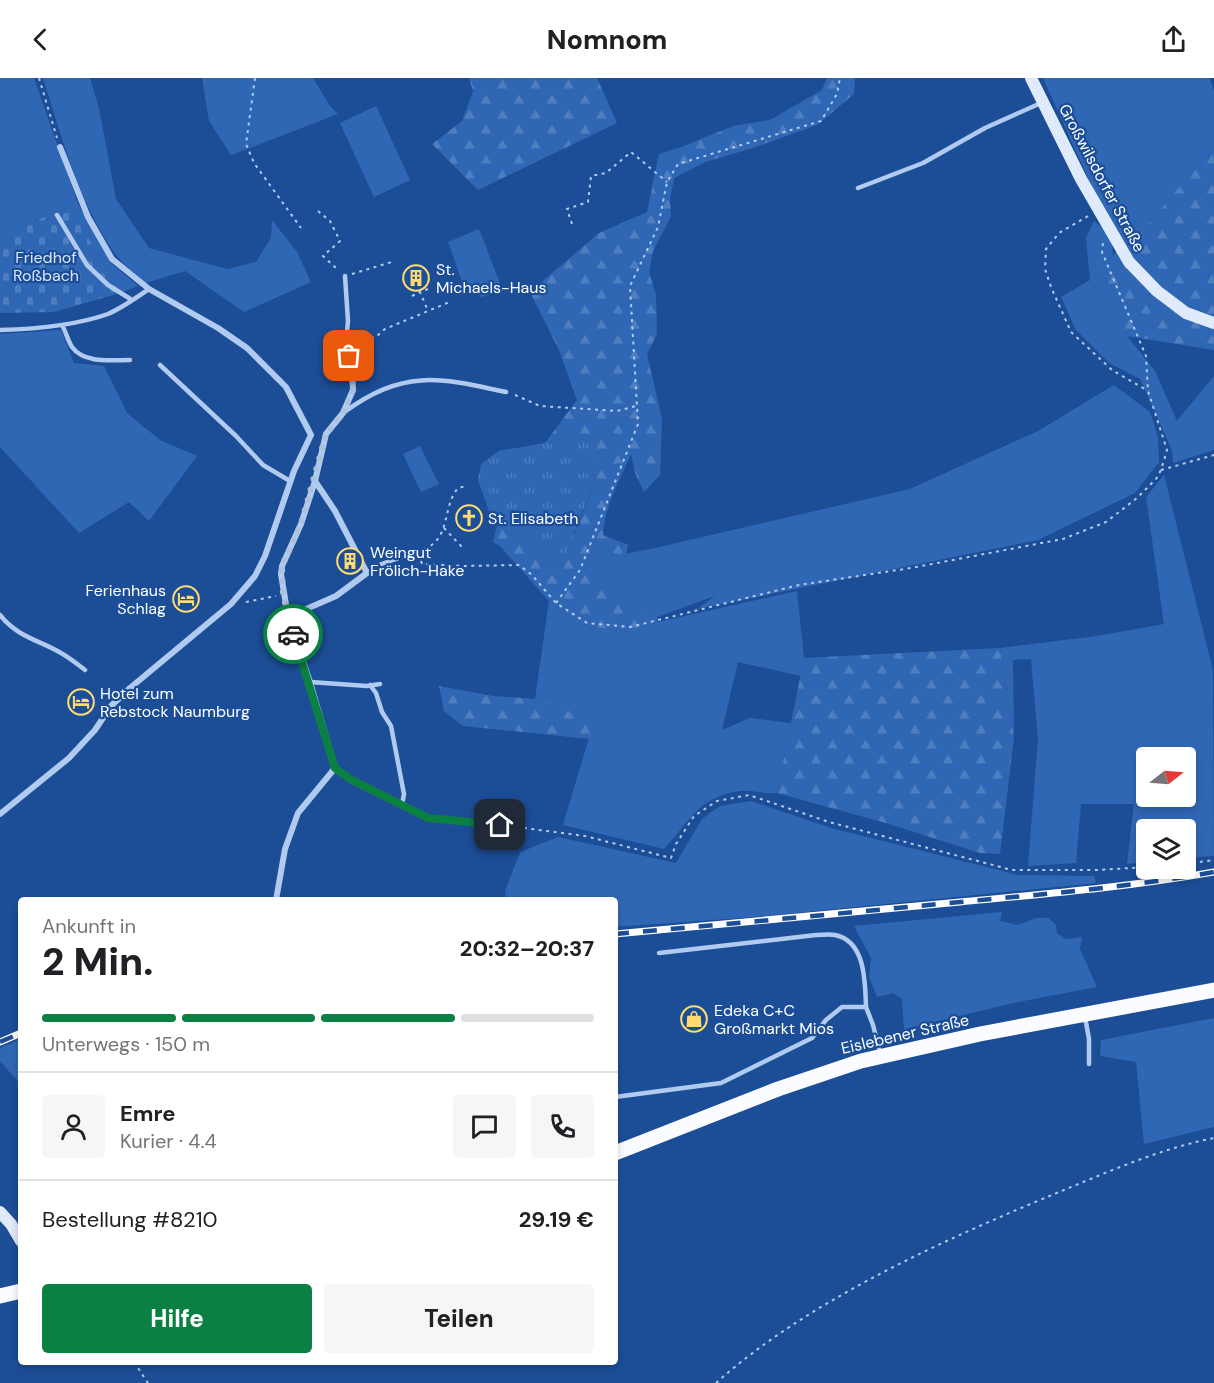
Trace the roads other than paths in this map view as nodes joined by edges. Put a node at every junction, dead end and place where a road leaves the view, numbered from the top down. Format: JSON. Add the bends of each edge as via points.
{"nodes":[{"id":1,"x":1031,"y":78,"type":"edge"},
{"id":2,"x":1043,"y":102,"type":"junction"},
{"id":3,"x":60,"y":147,"type":"road end"},
{"id":4,"x":858,"y":188,"type":"dead end"},
{"id":5,"x":57,"y":215,"type":"dead end"},
{"id":6,"x":345,"y":276,"type":"road end"},
{"id":7,"x":149,"y":289,"type":"junction"},
{"id":8,"x":132,"y":300,"type":"junction"},
{"id":9,"x":1214,"y":323,"type":"edge"},
{"id":10,"x":62,"y":326,"type":"junction"},
{"id":11,"x":0,"y":330,"type":"edge"},
{"id":12,"x":346,"y":342,"type":"joint"},
{"id":13,"x":130,"y":360,"type":"dead end"},
{"id":14,"x":160,"y":365,"type":"dead end"},
{"id":15,"x":506,"y":392,"type":"road end"},
{"id":16,"x":343,"y":413,"type":"junction"},
{"id":17,"x":326,"y":434,"type":"junction"},
{"id":18,"x":311,"y":435,"type":"junction"},
{"id":19,"x":290,"y":481,"type":"junction"},
{"id":20,"x":315,"y":481,"type":"junction"},
{"id":21,"x":416,"y":552,"type":"road end"},
{"id":22,"x":367,"y":573,"type":"junction"},
{"id":23,"x":0,"y":615,"type":"edge"},
{"id":24,"x":288,"y":617,"type":"junction"},
{"id":25,"x":85,"y":669,"type":"dead end"},
{"id":26,"x":310,"y":682,"type":"junction"},
{"id":27,"x":380,"y":684,"type":"dead end"},
{"id":28,"x":370,"y":685,"type":"junction"},
{"id":29,"x":335,"y":768,"type":"junction"},
{"id":30,"x":402,"y":806,"type":"junction"},
{"id":31,"x":0,"y":814,"type":"edge"},
{"id":32,"x":500,"y":825,"type":"road end"},
{"id":33,"x":277,"y":897,"type":"edge"},
{"id":34,"x":660,"y":953,"type":"dead end"},
{"id":35,"x":1214,"y":990,"type":"edge"},
{"id":36,"x":866,"y":1007,"type":"junction"},
{"id":37,"x":1085,"y":1015,"type":"junction"},
{"id":38,"x":881,"y":1056,"type":"junction"},
{"id":39,"x":1089,"y":1064,"type":"dead end"},
{"id":40,"x":618,"y":1097,"type":"edge"},
{"id":41,"x":618,"y":1152,"type":"edge"},
{"id":42,"x":0,"y":1212,"type":"edge"},
{"id":43,"x":18,"y":1235,"type":"edge"},
{"id":44,"x":18,"y":1292,"type":"edge"},
{"id":45,"x":0,"y":1296,"type":"edge"}],
"edges":[{"from":1,"to":2,"type":"street","name":"Großwilsdorfer Straße"},
{"from":2,"to":4,"type":"lane","via":[[985,128],[923,163]]},
{"from":2,"to":9,"type":"street","name":"Großwilsdorfer Straße","via":[[1129,262],[1186,313]]},
{"from":3,"to":7,"type":"street","via":[[87,217],[112,259]]},
{"from":5,"to":8,"type":"lane","via":[[87,265]]},
{"from":6,"to":12,"type":"lane"},
{"from":7,"to":8,"type":"lane"},
{"from":7,"to":18,"type":"street","via":[[247,348],[286,387]]},
{"from":8,"to":10,"type":"lane","via":[[110,313]]},
{"from":10,"to":11,"type":"lane"},
{"from":10,"to":13,"type":"lane","via":[[73,349],[93,360]]},
{"from":12,"to":16,"type":"street","via":[[353,390]]},
{"from":14,"to":19,"type":"lane","via":[[263,465]]},
{"from":15,"to":16,"type":"lane","via":[[421,379],[389,386]]},
{"from":16,"to":17,"type":"street"},
{"from":17,"to":18,"type":"street"},
{"from":17,"to":20,"type":"street"},
{"from":18,"to":19,"type":"street"},
{"from":19,"to":31,"type":"street","via":[[265,556],[255,576],[231,604],[130,688],[69,758]]},
{"from":20,"to":22,"type":"street"},
{"from":20,"to":24,"type":"street","via":[[282,566]]},
{"from":21,"to":22,"type":"lane"},
{"from":22,"to":24,"type":"street","via":[[336,596]]},
{"from":23,"to":25,"type":"lane","via":[[16,631],[61,652]]},
{"from":24,"to":26,"type":"street"},
{"from":26,"to":28,"type":"lane"},
{"from":26,"to":29,"type":"street"},
{"from":27,"to":28,"type":"lane"},
{"from":28,"to":30,"type":"lane","via":[[391,726],[404,794]]},
{"from":29,"to":30,"type":"street"},
{"from":29,"to":33,"type":"street","via":[[298,813],[285,849]]},
{"from":30,"to":32,"type":"street","via":[[428,818]]},
{"from":34,"to":36,"type":"lane","via":[[837,935],[854,947],[862,965]]},
{"from":35,"to":37,"type":"main road","name":"Eislebener Straße"},
{"from":36,"to":38,"type":"lane"},
{"from":36,"to":40,"type":"lane","via":[[842,1007],[812,1038],[721,1083]]},
{"from":37,"to":38,"type":"main road","name":"Eislebener Straße"},
{"from":37,"to":39,"type":"lane"},
{"from":38,"to":41,"type":"main road","name":"Eislebener Straße","via":[[778,1089]]},
{"from":42,"to":43,"type":"street"},
{"from":44,"to":45,"type":"main road"}]}
